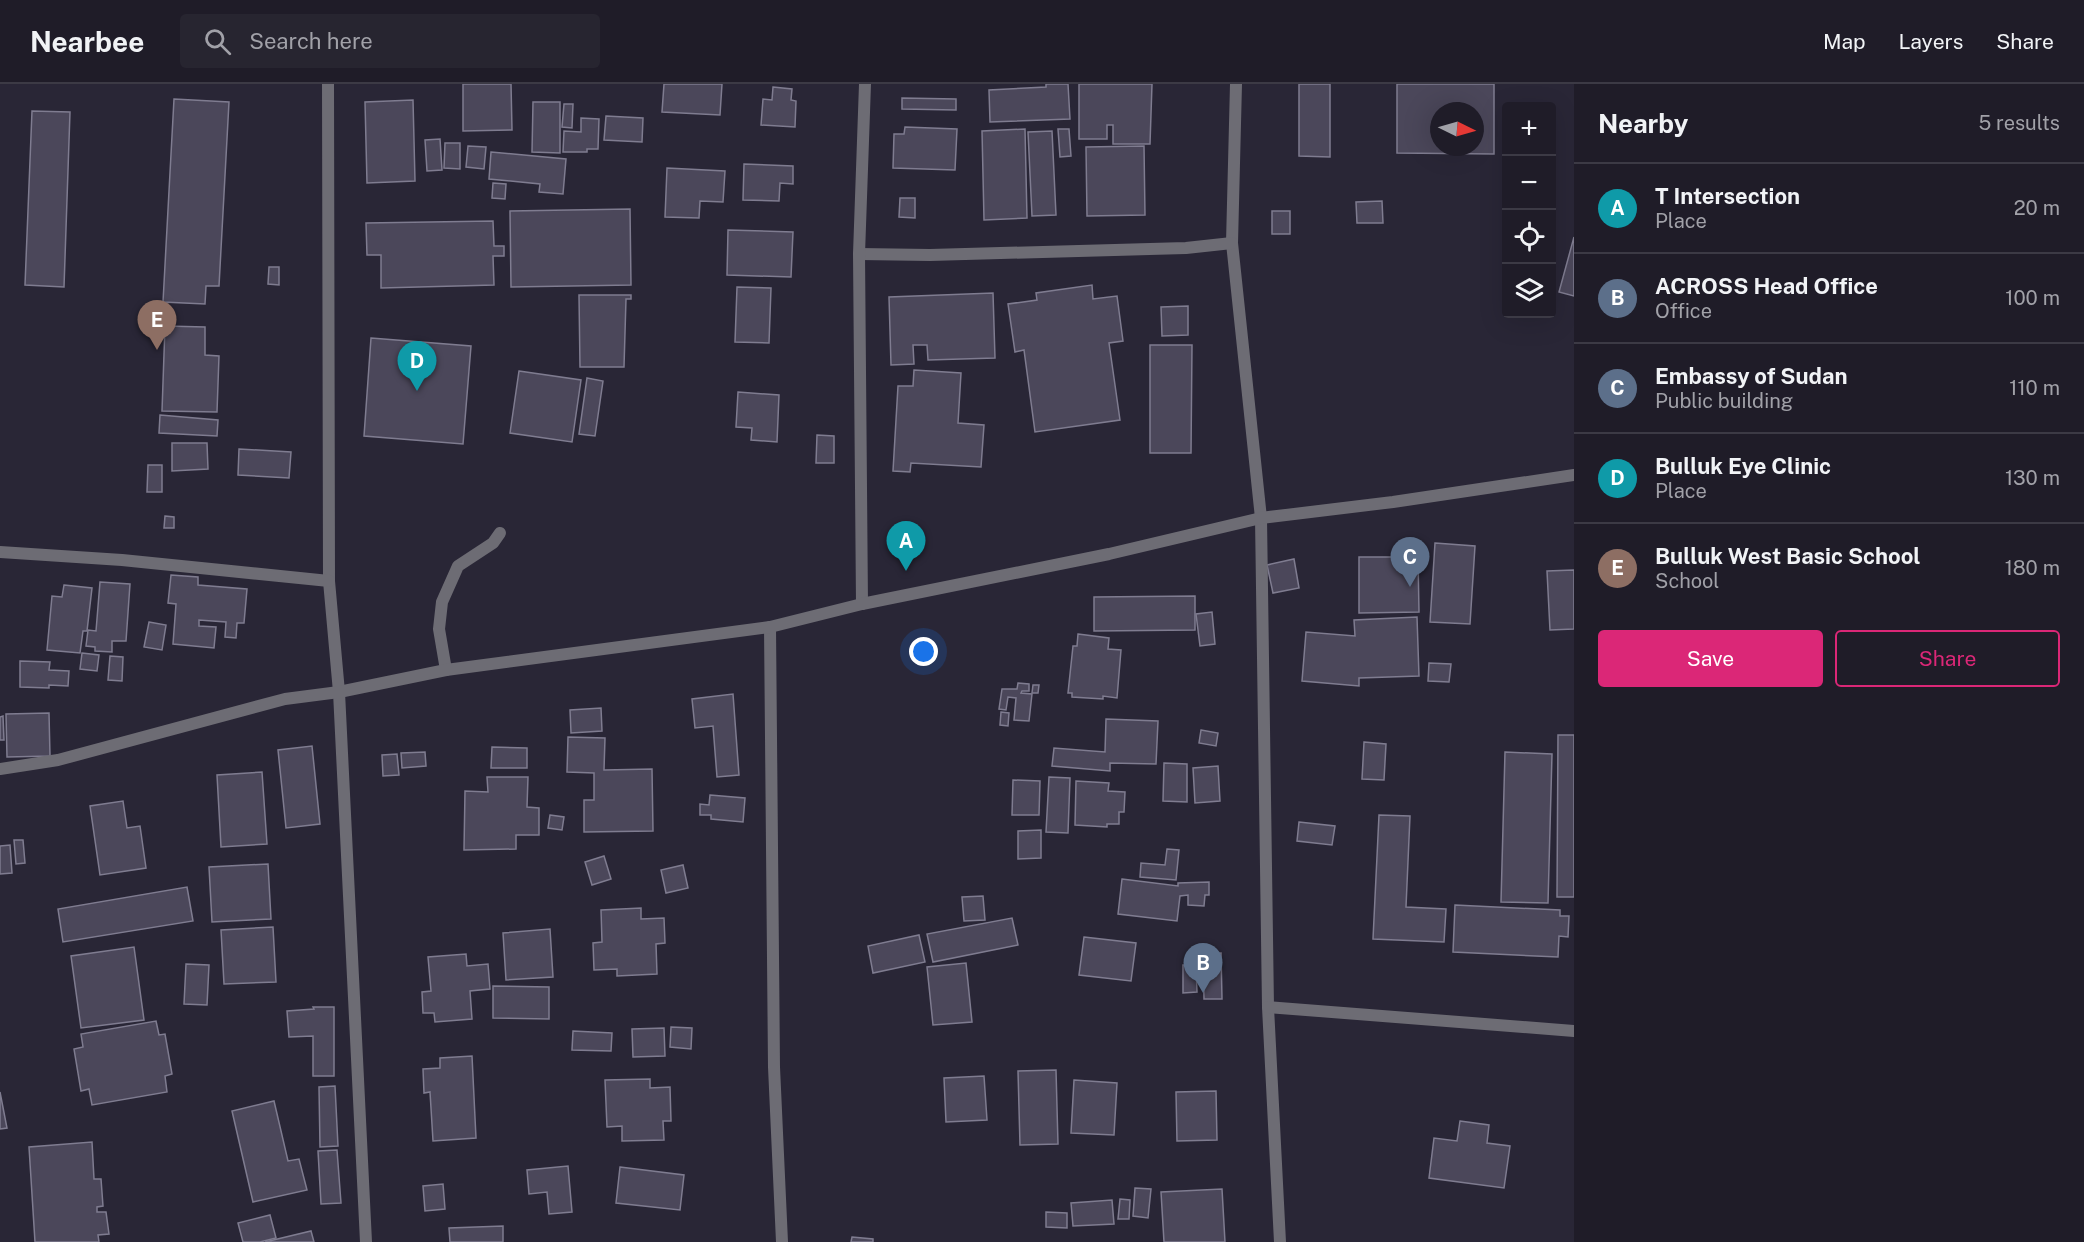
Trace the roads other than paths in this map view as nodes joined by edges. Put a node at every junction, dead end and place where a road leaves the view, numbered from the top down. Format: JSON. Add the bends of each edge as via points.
{"nodes":[{"id":1,"x":328,"y":84,"type":"edge"},
{"id":2,"x":865,"y":84,"type":"edge"},
{"id":3,"x":1236,"y":84,"type":"edge"},
{"id":4,"x":1232,"y":243,"type":"junction"},
{"id":5,"x":860,"y":254,"type":"junction"},
{"id":6,"x":1574,"y":475,"type":"edge"},
{"id":7,"x":1261,"y":518,"type":"junction"},
{"id":8,"x":500,"y":532,"type":"dead end"},
{"id":9,"x":0,"y":552,"type":"edge"},
{"id":10,"x":330,"y":581,"type":"junction"},
{"id":11,"x":862,"y":604,"type":"junction"},
{"id":12,"x":770,"y":627,"type":"junction"},
{"id":13,"x":446,"y":670,"type":"junction"},
{"id":14,"x":339,"y":692,"type":"junction"},
{"id":15,"x":0,"y":769,"type":"edge"},
{"id":16,"x":1268,"y":1007,"type":"junction"},
{"id":17,"x":1574,"y":1031,"type":"edge"},
{"id":18,"x":366,"y":1242,"type":"edge"},
{"id":19,"x":782,"y":1242,"type":"edge"},
{"id":20,"x":1280,"y":1242,"type":"edge"}],
"edges":[{"from":1,"to":10,"type":"street"},
{"from":2,"to":5,"type":"street"},
{"from":3,"to":4,"type":"street"},
{"from":4,"to":5,"type":"street","via":[[1186,249]]},
{"from":4,"to":7,"type":"street"},
{"from":5,"to":11,"type":"street"},
{"from":6,"to":7,"type":"street"},
{"from":7,"to":11,"type":"street","via":[[1109,554]]},
{"from":7,"to":16,"type":"street"},
{"from":8,"to":13,"type":"street","via":[[493,543],[458,566],[442,602],[439,629]]},
{"from":9,"to":10,"type":"street"},
{"from":10,"to":14,"type":"street"},
{"from":11,"to":12,"type":"street"},
{"from":12,"to":13,"type":"street"},
{"from":12,"to":19,"type":"street","via":[[774,1067]]},
{"from":13,"to":14,"type":"street"},
{"from":14,"to":15,"type":"street","via":[[285,699],[58,760]]},
{"from":14,"to":18,"type":"street"},
{"from":16,"to":17,"type":"street"},
{"from":16,"to":20,"type":"street"}]}
